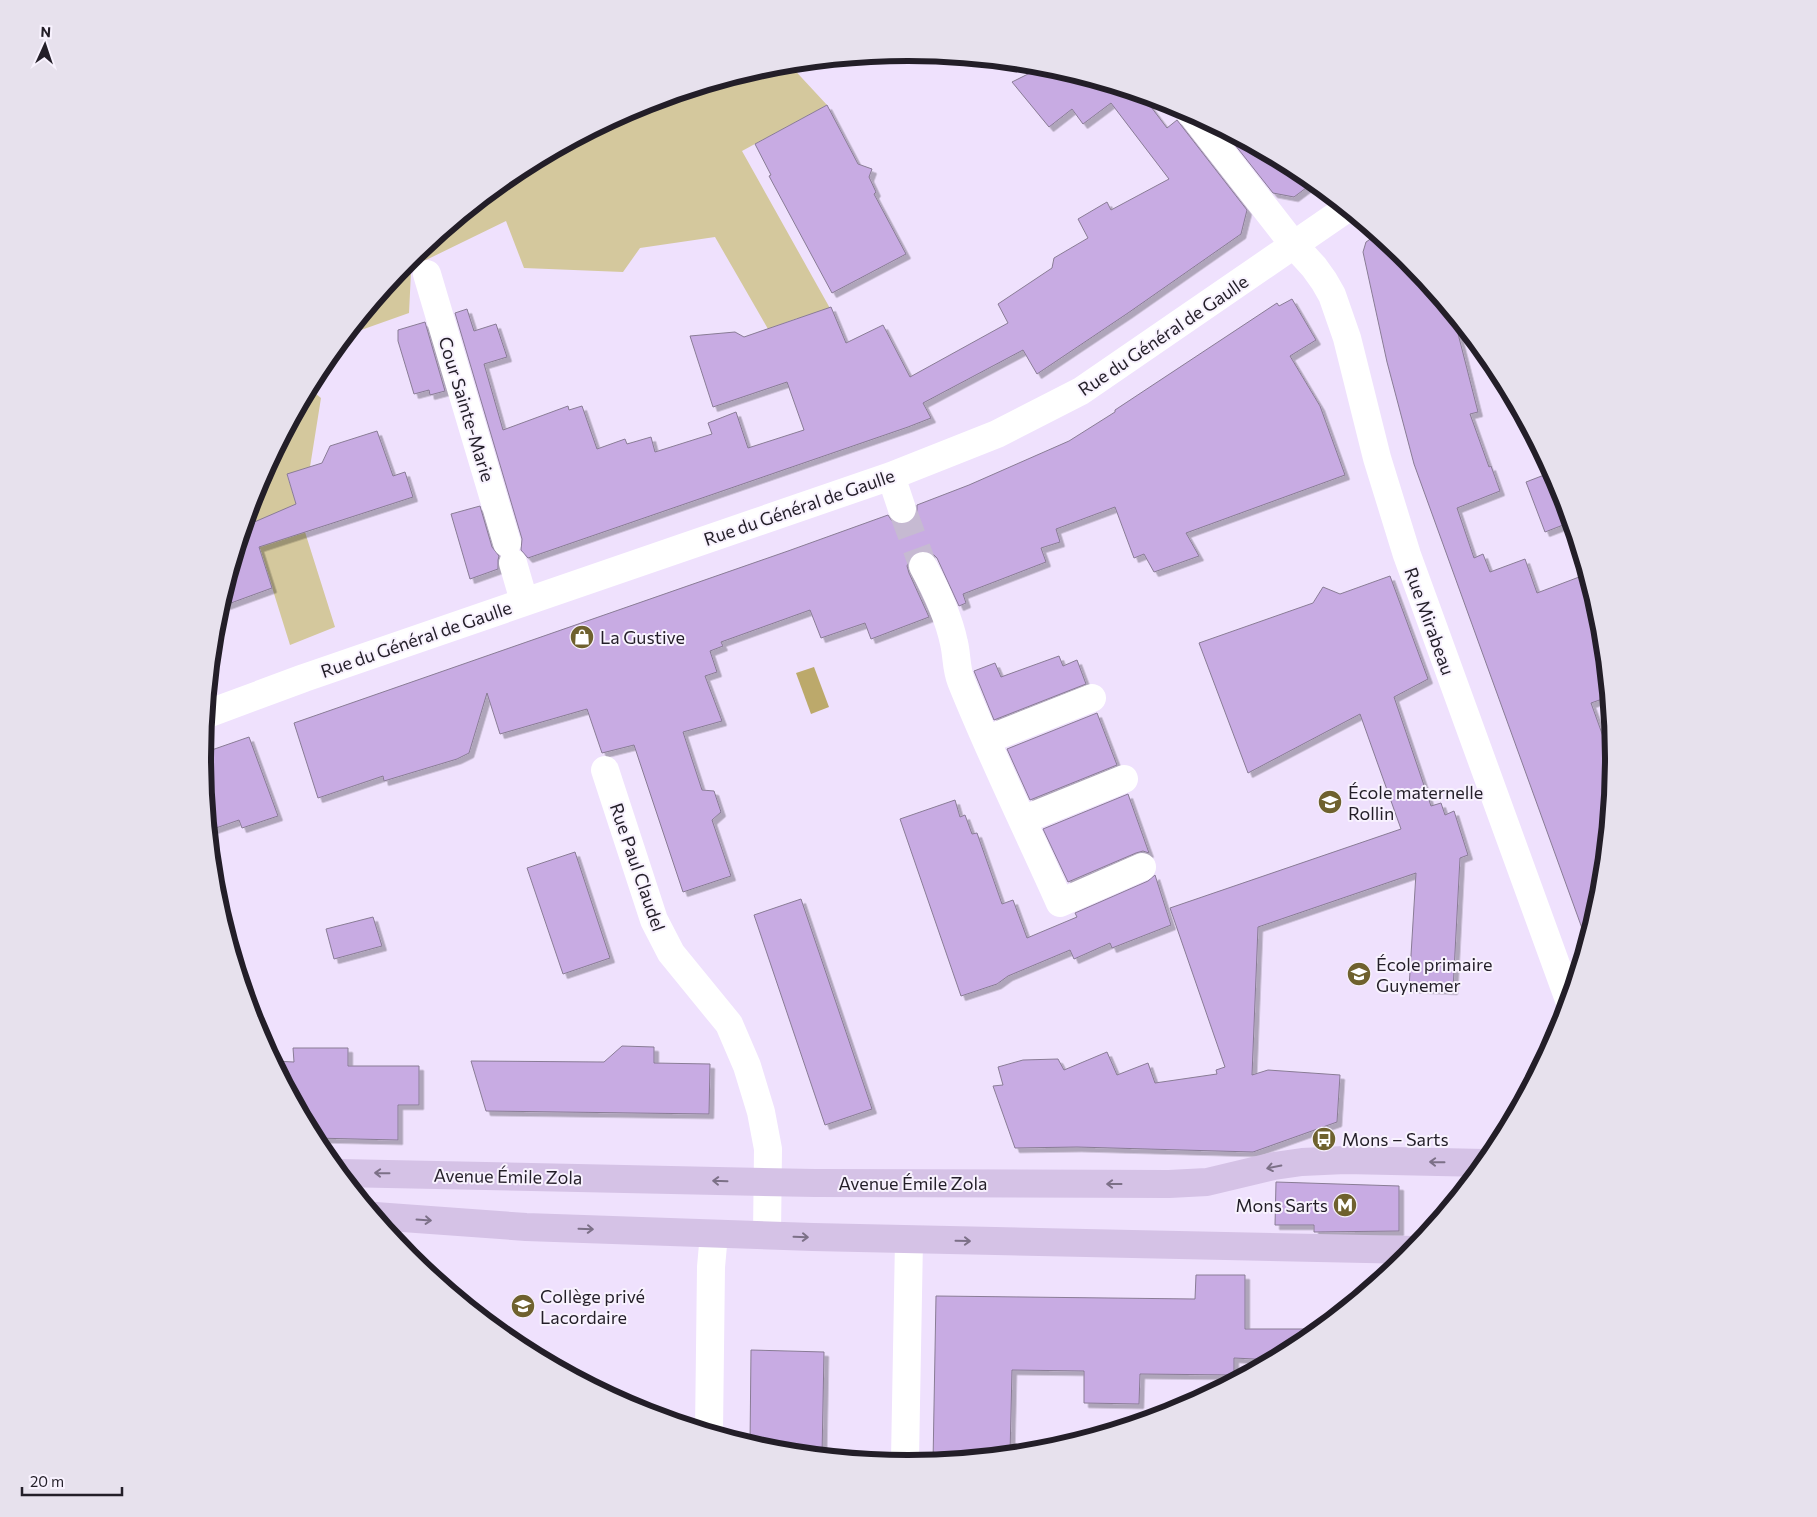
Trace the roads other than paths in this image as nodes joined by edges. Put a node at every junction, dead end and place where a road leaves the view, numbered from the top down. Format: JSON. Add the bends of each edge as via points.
{"nodes":[{"id":1,"x":1201,"y":126,"type":"edge"},
{"id":2,"x":1342,"y":212,"type":"edge"},
{"id":3,"x":1294,"y":245,"type":"junction"},
{"id":4,"x":427,"y":274,"type":"dead end"},
{"id":5,"x":891,"y":476,"type":"junction"},
{"id":6,"x":902,"y":510,"type":"tunnel mouth"},
{"id":7,"x":923,"y":566,"type":"tunnel mouth"},
{"id":8,"x":524,"y":601,"type":"junction"},
{"id":9,"x":1092,"y":698,"type":"dead end"},
{"id":10,"x":213,"y":712,"type":"edge"},
{"id":11,"x":986,"y":740,"type":"junction"},
{"id":12,"x":605,"y":770,"type":"dead end"},
{"id":13,"x":1124,"y":779,"type":"dead end"},
{"id":14,"x":1023,"y":820,"type":"junction"},
{"id":15,"x":1142,"y":867,"type":"dead end"},
{"id":16,"x":1566,"y":991,"type":"edge"},
{"id":17,"x":1476,"y":1163,"type":"edge"},
{"id":18,"x":348,"y":1173,"type":"edge"},
{"id":19,"x":768,"y":1182,"type":"junction"},
{"id":20,"x":383,"y":1217,"type":"edge"},
{"id":21,"x":714,"y":1234,"type":"junction"},
{"id":22,"x":767,"y":1235,"type":"junction"},
{"id":23,"x":909,"y":1240,"type":"junction"},
{"id":24,"x":1404,"y":1250,"type":"edge"},
{"id":25,"x":709,"y":1426,"type":"edge"},
{"id":26,"x":905,"y":1456,"type":"edge"}],
"edges":[{"from":1,"to":3,"type":"street","name":"Rue Mirabeau"},
{"from":2,"to":3,"type":"street","name":"Rue du Général de Gaulle"},
{"from":3,"to":5,"type":"street","name":"Rue du Général de Gaulle","via":[[1062,402],[998,434]]},
{"from":3,"to":16,"type":"street","name":"Rue Mirabeau","via":[[1324,281],[1340,317],[1377,458],[1407,555]]},
{"from":4,"to":8,"type":"street","name":"Cour Sainte-Marie"},
{"from":5,"to":6,"type":"street"},
{"from":5,"to":8,"type":"street","name":"Rue du Général de Gaulle"},
{"from":7,"to":11,"type":"street","via":[[933,584],[954,643],[960,678]]},
{"from":8,"to":10,"type":"street","name":"Rue du Général de Gaulle"},
{"from":9,"to":11,"type":"street"},
{"from":11,"to":14,"type":"street"},
{"from":12,"to":19,"type":"street","name":"Rue Paul Claudel","via":[[662,938],[729,1024],[740,1047],[762,1112],[768,1148]]},
{"from":13,"to":14,"type":"street"},
{"from":14,"to":15,"type":"street","via":[[1060,903]]},
{"from":17,"to":19,"type":"main road","name":"Avenue Émile Zola","one_way":true,"via":[[1302,1162],[1186,1184]]},
{"from":19,"to":18,"type":"main road","name":"Avenue Émile Zola","one_way":true},
{"from":19,"to":22,"type":"street","name":"Rue Paul Claudel"},
{"from":20,"to":21,"type":"main road","one_way":true,"via":[[526,1227]]},
{"from":21,"to":22,"type":"main road"},
{"from":21,"to":25,"type":"street"},
{"from":22,"to":23,"type":"main road","one_way":true},
{"from":23,"to":24,"type":"main road","one_way":true},
{"from":23,"to":26,"type":"street"}]}
